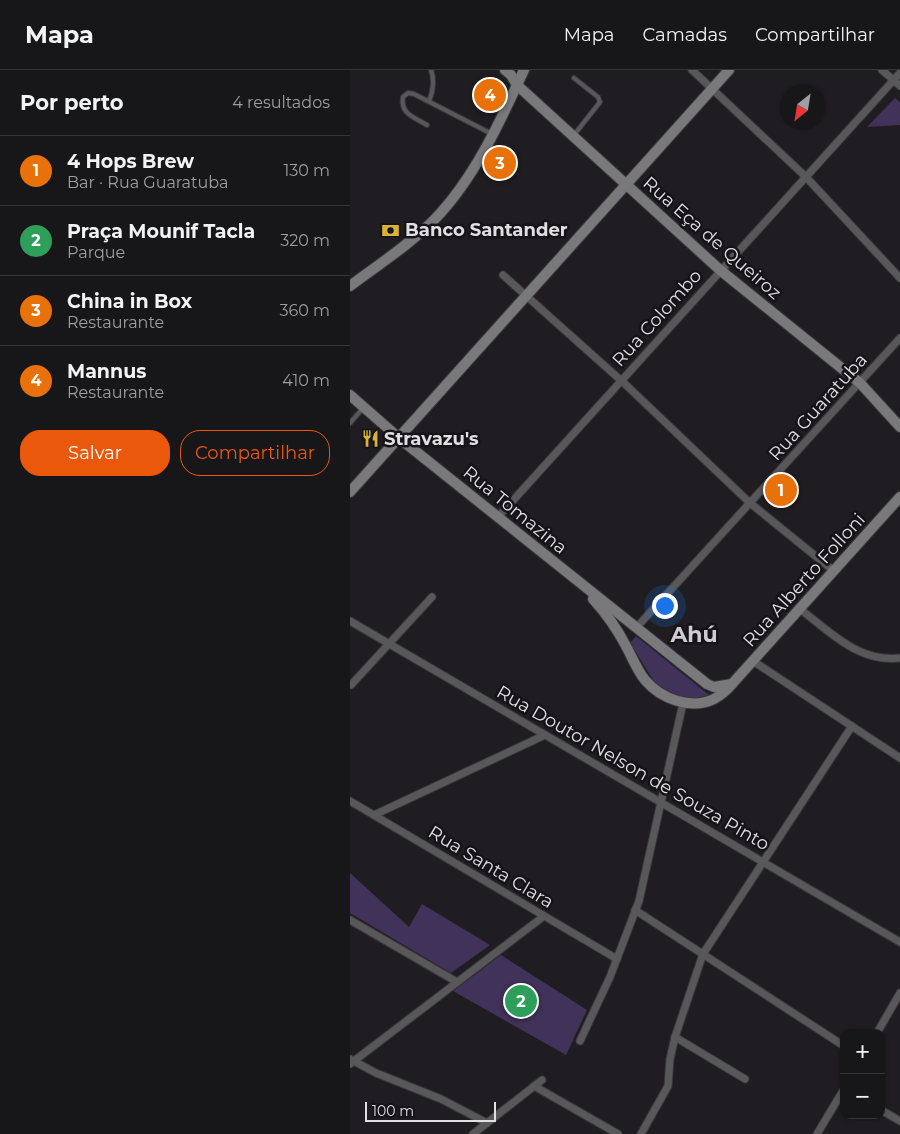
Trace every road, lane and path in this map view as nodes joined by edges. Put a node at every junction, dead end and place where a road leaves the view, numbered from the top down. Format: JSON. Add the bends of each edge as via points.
{"nodes":[{"id":1,"x":431,"y":70,"type":"edge"},
{"id":2,"x":505,"y":70,"type":"edge"},
{"id":3,"x":524,"y":70,"type":"edge"},
{"id":4,"x":692,"y":70,"type":"edge"},
{"id":5,"x":729,"y":70,"type":"edge"},
{"id":6,"x":882,"y":70,"type":"edge"},
{"id":7,"x":900,"y":73,"type":"edge"},
{"id":8,"x":574,"y":78,"type":"dead end"},
{"id":9,"x":893,"y":80,"type":"junction"},
{"id":10,"x":517,"y":85,"type":"junction"},
{"id":11,"x":900,"y":86,"type":"edge"},
{"id":12,"x":712,"y":89,"type":"junction"},
{"id":13,"x":428,"y":102,"type":"junction"},
{"id":14,"x":427,"y":125,"type":"dead end"},
{"id":15,"x":492,"y":134,"type":"junction"},
{"id":16,"x":572,"y":137,"type":"junction"},
{"id":17,"x":806,"y":176,"type":"junction"},
{"id":18,"x":626,"y":184,"type":"junction"},
{"id":19,"x":720,"y":270,"type":"junction"},
{"id":20,"x":503,"y":275,"type":"dead end"},
{"id":21,"x":900,"y":278,"type":"edge"},
{"id":22,"x":350,"y":286,"type":"edge"},
{"id":23,"x":526,"y":296,"type":"junction"},
{"id":24,"x":900,"y":338,"type":"edge"},
{"id":25,"x":621,"y":381,"type":"junction"},
{"id":26,"x":860,"y":383,"type":"junction"},
{"id":27,"x":350,"y":395,"type":"edge"},
{"id":28,"x":364,"y":407,"type":"junction"},
{"id":29,"x":350,"y":423,"type":"edge"},
{"id":30,"x":900,"y":427,"type":"edge"},
{"id":31,"x":398,"y":438,"type":"junction"},
{"id":32,"x":350,"y":492,"type":"edge"},
{"id":33,"x":900,"y":497,"type":"edge"},
{"id":34,"x":750,"y":503,"type":"junction"},
{"id":35,"x":498,"y":517,"type":"junction"},
{"id":36,"x":834,"y":571,"type":"junction"},
{"id":37,"x":568,"y":573,"type":"junction"},
{"id":38,"x":432,"y":597,"type":"dead end"},
{"id":39,"x":800,"y":609,"type":"junction"},
{"id":40,"x":350,"y":621,"type":"edge"},
{"id":41,"x":636,"y":628,"type":"junction"},
{"id":42,"x":389,"y":643,"type":"junction"},
{"id":43,"x":626,"y":646,"type":"junction"},
{"id":44,"x":900,"y":658,"type":"edge"},
{"id":45,"x":753,"y":660,"type":"junction"},
{"id":46,"x":732,"y":684,"type":"junction"},
{"id":47,"x":351,"y":685,"type":"edge"},
{"id":48,"x":684,"y":703,"type":"junction"},
{"id":49,"x":852,"y":726,"type":"junction"},
{"id":50,"x":546,"y":735,"type":"junction"},
{"id":51,"x":900,"y":758,"type":"edge"},
{"id":52,"x":350,"y":801,"type":"edge"},
{"id":53,"x":661,"y":802,"type":"junction"},
{"id":54,"x":374,"y":815,"type":"junction"},
{"id":55,"x":763,"y":862,"type":"junction"},
{"id":56,"x":635,"y":910,"type":"junction"},
{"id":57,"x":544,"y":916,"type":"junction"},
{"id":58,"x":350,"y":920,"type":"edge"},
{"id":59,"x":900,"y":942,"type":"edge"},
{"id":60,"x":703,"y":954,"type":"junction"},
{"id":61,"x":617,"y":959,"type":"junction"},
{"id":62,"x":457,"y":982,"type":"junction"},
{"id":63,"x":900,"y":993,"type":"edge"},
{"id":64,"x":879,"y":1029,"type":"edge"},
{"id":65,"x":675,"y":1037,"type":"junction"},
{"id":66,"x":580,"y":1041,"type":"dead end"},
{"id":67,"x":840,"y":1043,"type":"edge"},
{"id":68,"x":351,"y":1061,"type":"edge"},
{"id":69,"x":745,"y":1079,"type":"dead end"},
{"id":70,"x":542,"y":1080,"type":"dead end"},
{"id":71,"x":534,"y":1086,"type":"junction"},
{"id":72,"x":840,"y":1095,"type":"edge"},
{"id":73,"x":885,"y":1112,"type":"edge"},
{"id":74,"x":900,"y":1121,"type":"edge"},
{"id":75,"x":487,"y":1123,"type":"junction"},
{"id":76,"x":473,"y":1134,"type":"edge"},
{"id":77,"x":618,"y":1134,"type":"edge"},
{"id":78,"x":641,"y":1134,"type":"edge"},
{"id":79,"x":817,"y":1134,"type":"edge"}],
"edges":[{"from":1,"to":13,"type":"lane","via":[[434,76]]},
{"from":2,"to":10,"type":"main road","name":"Rua Eça de Queiroz"},
{"from":3,"to":10,"type":"main road"},
{"from":4,"to":12,"type":"street"},
{"from":5,"to":12,"type":"main road"},
{"from":6,"to":9,"type":"street"},
{"from":7,"to":9,"type":"street","name":"Rua Colombo"},
{"from":8,"to":16,"type":"lane","via":[[600,102]]},
{"from":9,"to":11,"type":"street"},
{"from":9,"to":17,"type":"street","name":"Rua Colombo"},
{"from":10,"to":15,"type":"main road"},
{"from":10,"to":16,"type":"main road","name":"Rua Eça de Queiroz"},
{"from":12,"to":17,"type":"street"},
{"from":12,"to":18,"type":"main road"},
{"from":13,"to":14,"type":"lane","via":[[408,93],[402,104],[404,110]]},
{"from":13,"to":15,"type":"lane"},
{"from":15,"to":22,"type":"main road","via":[[445,208],[414,238]]},
{"from":16,"to":18,"type":"main road","name":"Rua Eça de Queiroz"},
{"from":17,"to":19,"type":"street","name":"Rua Colombo"},
{"from":17,"to":21,"type":"street"},
{"from":18,"to":19,"type":"main road","name":"Rua Eça de Queiroz"},
{"from":18,"to":23,"type":"main road"},
{"from":19,"to":25,"type":"street","name":"Rua Colombo"},
{"from":19,"to":26,"type":"main road","name":"Rua Eça de Queiroz"},
{"from":20,"to":23,"type":"street"},
{"from":23,"to":25,"type":"street"},
{"from":23,"to":31,"type":"main road"},
{"from":24,"to":26,"type":"street","name":"Rua Guaratuba"},
{"from":25,"to":34,"type":"street"},
{"from":25,"to":35,"type":"street","name":"Rua Colombo"},
{"from":26,"to":30,"type":"main road","name":"Rua Eça de Queiroz"},
{"from":26,"to":34,"type":"street","name":"Rua Guaratuba"},
{"from":27,"to":28,"type":"main road","name":"Rua Tomazina"},
{"from":28,"to":29,"type":"lane"},
{"from":28,"to":31,"type":"main road","name":"Rua Tomazina"},
{"from":31,"to":32,"type":"main road"},
{"from":31,"to":35,"type":"main road","name":"Rua Tomazina"},
{"from":33,"to":36,"type":"main road","name":"Rua Alberto Folloni"},
{"from":34,"to":36,"type":"street"},
{"from":34,"to":41,"type":"street","name":"Rua Guaratuba"},
{"from":35,"to":37,"type":"main road","name":"Rua Tomazina"},
{"from":36,"to":39,"type":"main road","name":"Rua Alberto Folloni"},
{"from":37,"to":41,"type":"main road","name":"Rua Tomazina"},
{"from":37,"to":43,"type":"main road","name":"Rua Tomazina","via":[[595,601]]},
{"from":38,"to":42,"type":"street"},
{"from":39,"to":44,"type":"street","via":[[856,651],[880,659]]},
{"from":39,"to":45,"type":"main road","name":"Rua Alberto Folloni"},
{"from":40,"to":42,"type":"street","name":"Rua Doutor Nelson de Souza Pinto"},
{"from":41,"to":43,"type":"main road"},
{"from":41,"to":46,"type":"main road","name":"Rua Tomazina","via":[[707,684],[714,688]]},
{"from":42,"to":47,"type":"street"},
{"from":42,"to":50,"type":"street","name":"Rua Doutor Nelson de Souza Pinto"},
{"from":43,"to":48,"type":"main road","name":"Rua Tomazina","via":[[638,670],[653,688]]},
{"from":45,"to":46,"type":"main road","name":"Rua Alberto Folloni"},
{"from":45,"to":49,"type":"street"},
{"from":46,"to":48,"type":"main road","name":"Rua Tomazina","via":[[714,699]]},
{"from":48,"to":53,"type":"street"},
{"from":49,"to":51,"type":"street"},
{"from":49,"to":55,"type":"street"},
{"from":50,"to":53,"type":"street","name":"Rua Doutor Nelson de Souza Pinto"},
{"from":50,"to":54,"type":"street"},
{"from":52,"to":54,"type":"street","name":"Rua Santa Clara"},
{"from":53,"to":55,"type":"street","name":"Rua Doutor Nelson de Souza Pinto"},
{"from":53,"to":56,"type":"street"},
{"from":54,"to":57,"type":"street","name":"Rua Santa Clara"},
{"from":55,"to":59,"type":"street","name":"Rua Doutor Nelson de Souza Pinto"},
{"from":55,"to":60,"type":"street"},
{"from":56,"to":60,"type":"street"},
{"from":56,"to":61,"type":"street"},
{"from":57,"to":61,"type":"street","name":"Rua Santa Clara"},
{"from":57,"to":62,"type":"street"},
{"from":58,"to":62,"type":"street"},
{"from":60,"to":65,"type":"street"},
{"from":60,"to":67,"type":"street"},
{"from":61,"to":66,"type":"street"},
{"from":62,"to":68,"type":"street"},
{"from":63,"to":64,"type":"street"},
{"from":65,"to":69,"type":"street"},
{"from":65,"to":78,"type":"street","via":[[668,1086]]},
{"from":68,"to":75,"type":"street","via":[[441,1099]]},
{"from":70,"to":71,"type":"street"},
{"from":71,"to":75,"type":"street"},
{"from":71,"to":77,"type":"street"},
{"from":72,"to":79,"type":"street"},
{"from":73,"to":74,"type":"street"},
{"from":75,"to":76,"type":"street"}]}
